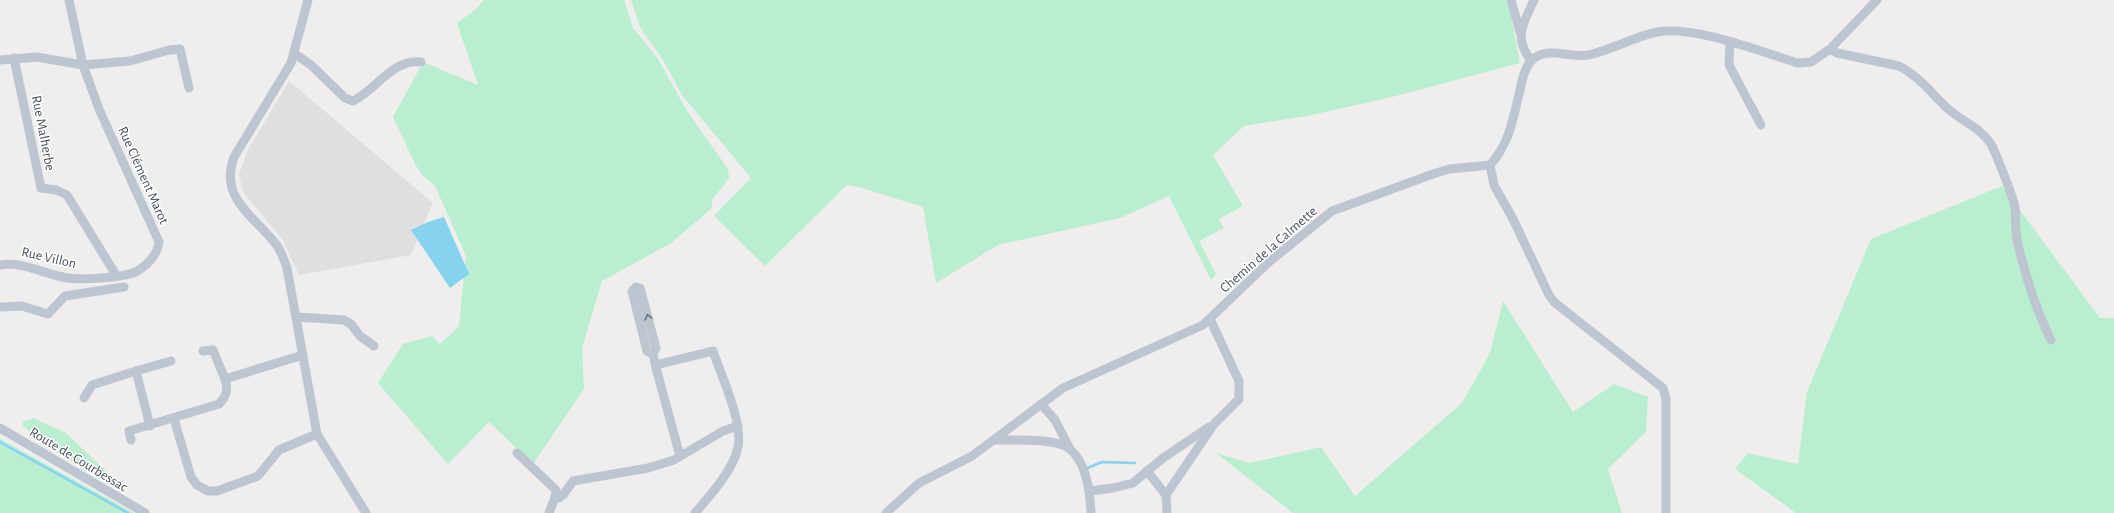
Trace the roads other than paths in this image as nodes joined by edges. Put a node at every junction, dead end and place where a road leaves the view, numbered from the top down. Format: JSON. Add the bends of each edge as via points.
{"nodes":[{"id":1,"x":69,"y":0,"type":"edge"},
{"id":2,"x":308,"y":0,"type":"edge"},
{"id":3,"x":1511,"y":0,"type":"edge"},
{"id":4,"x":1534,"y":0,"type":"edge"},
{"id":5,"x":1877,"y":0,"type":"edge"},
{"id":6,"x":1520,"y":32,"type":"junction"},
{"id":7,"x":1730,"y":43,"type":"junction"},
{"id":8,"x":1830,"y":50,"type":"junction"},
{"id":9,"x":295,"y":54,"type":"junction"},
{"id":10,"x":14,"y":58,"type":"junction"},
{"id":11,"x":0,"y":60,"type":"edge"},
{"id":12,"x":1531,"y":61,"type":"junction"},
{"id":13,"x":421,"y":62,"type":"dead end"},
{"id":14,"x":83,"y":65,"type":"junction"},
{"id":15,"x":189,"y":88,"type":"dead end"},
{"id":16,"x":1761,"y":125,"type":"dead end"},
{"id":17,"x":1490,"y":165,"type":"junction"},
{"id":18,"x":0,"y":265,"type":"edge"},
{"id":19,"x":116,"y":275,"type":"junction"},
{"id":20,"x":124,"y":287,"type":"dead end"},
{"id":21,"x":0,"y":307,"type":"edge"},
{"id":22,"x":296,"y":317,"type":"junction"},
{"id":23,"x":1210,"y":319,"type":"junction"},
{"id":24,"x":2051,"y":340,"type":"dead end"},
{"id":25,"x":374,"y":346,"type":"dead end"},
{"id":26,"x":203,"y":351,"type":"dead end"},
{"id":27,"x":653,"y":354,"type":"junction"},
{"id":28,"x":303,"y":355,"type":"junction"},
{"id":29,"x":171,"y":361,"type":"dead end"},
{"id":30,"x":656,"y":368,"type":"junction"},
{"id":31,"x":136,"y":371,"type":"junction"},
{"id":32,"x":225,"y":379,"type":"junction"},
{"id":33,"x":84,"y":398,"type":"dead end"},
{"id":34,"x":1041,"y":404,"type":"junction"},
{"id":35,"x":174,"y":419,"type":"junction"},
{"id":36,"x":1214,"y":424,"type":"junction"},
{"id":37,"x":150,"y":426,"type":"junction"},
{"id":38,"x":738,"y":426,"type":"junction"},
{"id":39,"x":0,"y":428,"type":"edge"},
{"id":40,"x":317,"y":434,"type":"junction"},
{"id":41,"x":131,"y":440,"type":"dead end"},
{"id":42,"x":996,"y":440,"type":"junction"},
{"id":43,"x":1070,"y":449,"type":"junction"},
{"id":44,"x":517,"y":453,"type":"dead end"},
{"id":45,"x":680,"y":456,"type":"junction"},
{"id":46,"x":1147,"y":471,"type":"junction"},
{"id":47,"x":1090,"y":491,"type":"junction"},
{"id":48,"x":1166,"y":495,"type":"junction"},
{"id":49,"x":555,"y":497,"type":"junction"},
{"id":50,"x":145,"y":513,"type":"edge"},
{"id":51,"x":366,"y":513,"type":"edge"},
{"id":52,"x":549,"y":513,"type":"edge"},
{"id":53,"x":696,"y":513,"type":"edge"},
{"id":54,"x":886,"y":513,"type":"edge"},
{"id":55,"x":1091,"y":513,"type":"edge"},
{"id":56,"x":1167,"y":513,"type":"edge"},
{"id":57,"x":1666,"y":513,"type":"edge"}],
"edges":[{"from":1,"to":14,"type":"street","name":"Rue Clément Marot"},
{"from":2,"to":9,"type":"street"},
{"from":3,"to":6,"type":"street"},
{"from":4,"to":6,"type":"street"},
{"from":5,"to":8,"type":"street"},
{"from":6,"to":12,"type":"street","via":[[1524,52]]},
{"from":7,"to":8,"type":"street","via":[[1798,63],[1811,62]]},
{"from":7,"to":12,"type":"street","via":[[1696,33],[1659,32],[1639,36],[1587,56],[1549,53]]},
{"from":7,"to":16,"type":"street","via":[[1729,65]]},
{"from":8,"to":24,"type":"street","via":[[1907,70],[1946,107],[1978,130],[1990,144],[2013,199],[2017,238],[2035,307]]},
{"from":9,"to":13,"type":"street","via":[[311,65],[345,98],[353,101],[364,96],[396,68],[410,61]]},
{"from":9,"to":22,"type":"street","via":[[230,168],[233,192],[239,204],[282,254]]},
{"from":10,"to":11,"type":"street"},
{"from":10,"to":14,"type":"street","via":[[37,57]]},
{"from":10,"to":19,"type":"street","name":"Rue Malherbe","via":[[41,188],[67,195]]},
{"from":12,"to":17,"type":"street","via":[[1525,70],[1509,134],[1501,153]]},
{"from":14,"to":15,"type":"street","via":[[130,61],[180,49]]},
{"from":14,"to":19,"type":"street","name":"Rue Clément Marot","via":[[99,109],[159,242],[158,251],[144,265],[132,273]]},
{"from":17,"to":23,"type":"street","name":"Chemin de la Calmette","via":[[1438,172],[1332,211],[1269,262]]},
{"from":17,"to":57,"type":"street","via":[[1494,186],[1554,302],[1655,379],[1663,388],[1666,400]]},
{"from":18,"to":19,"type":"street","name":"Rue Villon","via":[[13,263],[68,278]]},
{"from":20,"to":21,"type":"street","via":[[66,296],[48,314],[22,306]]},
{"from":22,"to":25,"type":"street","via":[[344,320]]},
{"from":22,"to":28,"type":"street"},
{"from":23,"to":34,"type":"street","name":"Chemin de la Calmette","via":[[1203,325],[1063,388]]},
{"from":23,"to":36,"type":"street","via":[[1239,381],[1239,398]]},
{"from":26,"to":32,"type":"street","via":[[213,350]]},
{"from":27,"to":27,"type":"street","one_way":true,"via":[[656,348],[640,288],[636,287],[632,291],[647,351]]},
{"from":27,"to":30,"type":"street"},
{"from":28,"to":32,"type":"street"},
{"from":28,"to":40,"type":"street"},
{"from":29,"to":31,"type":"street"},
{"from":30,"to":38,"type":"street","via":[[660,364],[713,351]]},
{"from":30,"to":45,"type":"street"},
{"from":31,"to":33,"type":"street","via":[[92,385]]},
{"from":31,"to":37,"type":"street"},
{"from":32,"to":35,"type":"street","via":[[225,399],[219,404]]},
{"from":34,"to":42,"type":"street","name":"Chemin de la Calmette"},
{"from":34,"to":43,"type":"street","via":[[1055,420]]},
{"from":35,"to":37,"type":"street"},
{"from":35,"to":40,"type":"street","via":[[191,477],[197,485],[208,491],[217,491],[258,476],[279,450]]},
{"from":36,"to":46,"type":"street"},
{"from":36,"to":48,"type":"street"},
{"from":37,"to":41,"type":"street","via":[[129,431]]},
{"from":38,"to":45,"type":"street","via":[[723,431]]},
{"from":38,"to":53,"type":"street","via":[[738,446],[730,469]]},
{"from":39,"to":50,"type":"street","name":"Route de Courbessac"},
{"from":40,"to":51,"type":"street"},
{"from":42,"to":43,"type":"street","via":[[1043,442]]},
{"from":42,"to":54,"type":"street","name":"Chemin de la Calmette","via":[[972,456],[919,483]]},
{"from":43,"to":47,"type":"street","via":[[1082,467]]},
{"from":44,"to":49,"type":"street","via":[[556,490]]},
{"from":45,"to":49,"type":"street","via":[[648,468],[573,481],[564,494],[559,498]]},
{"from":46,"to":47,"type":"street","via":[[1133,483]]},
{"from":46,"to":48,"type":"street"},
{"from":47,"to":55,"type":"street"},
{"from":48,"to":56,"type":"street"},
{"from":49,"to":52,"type":"street"}]}
